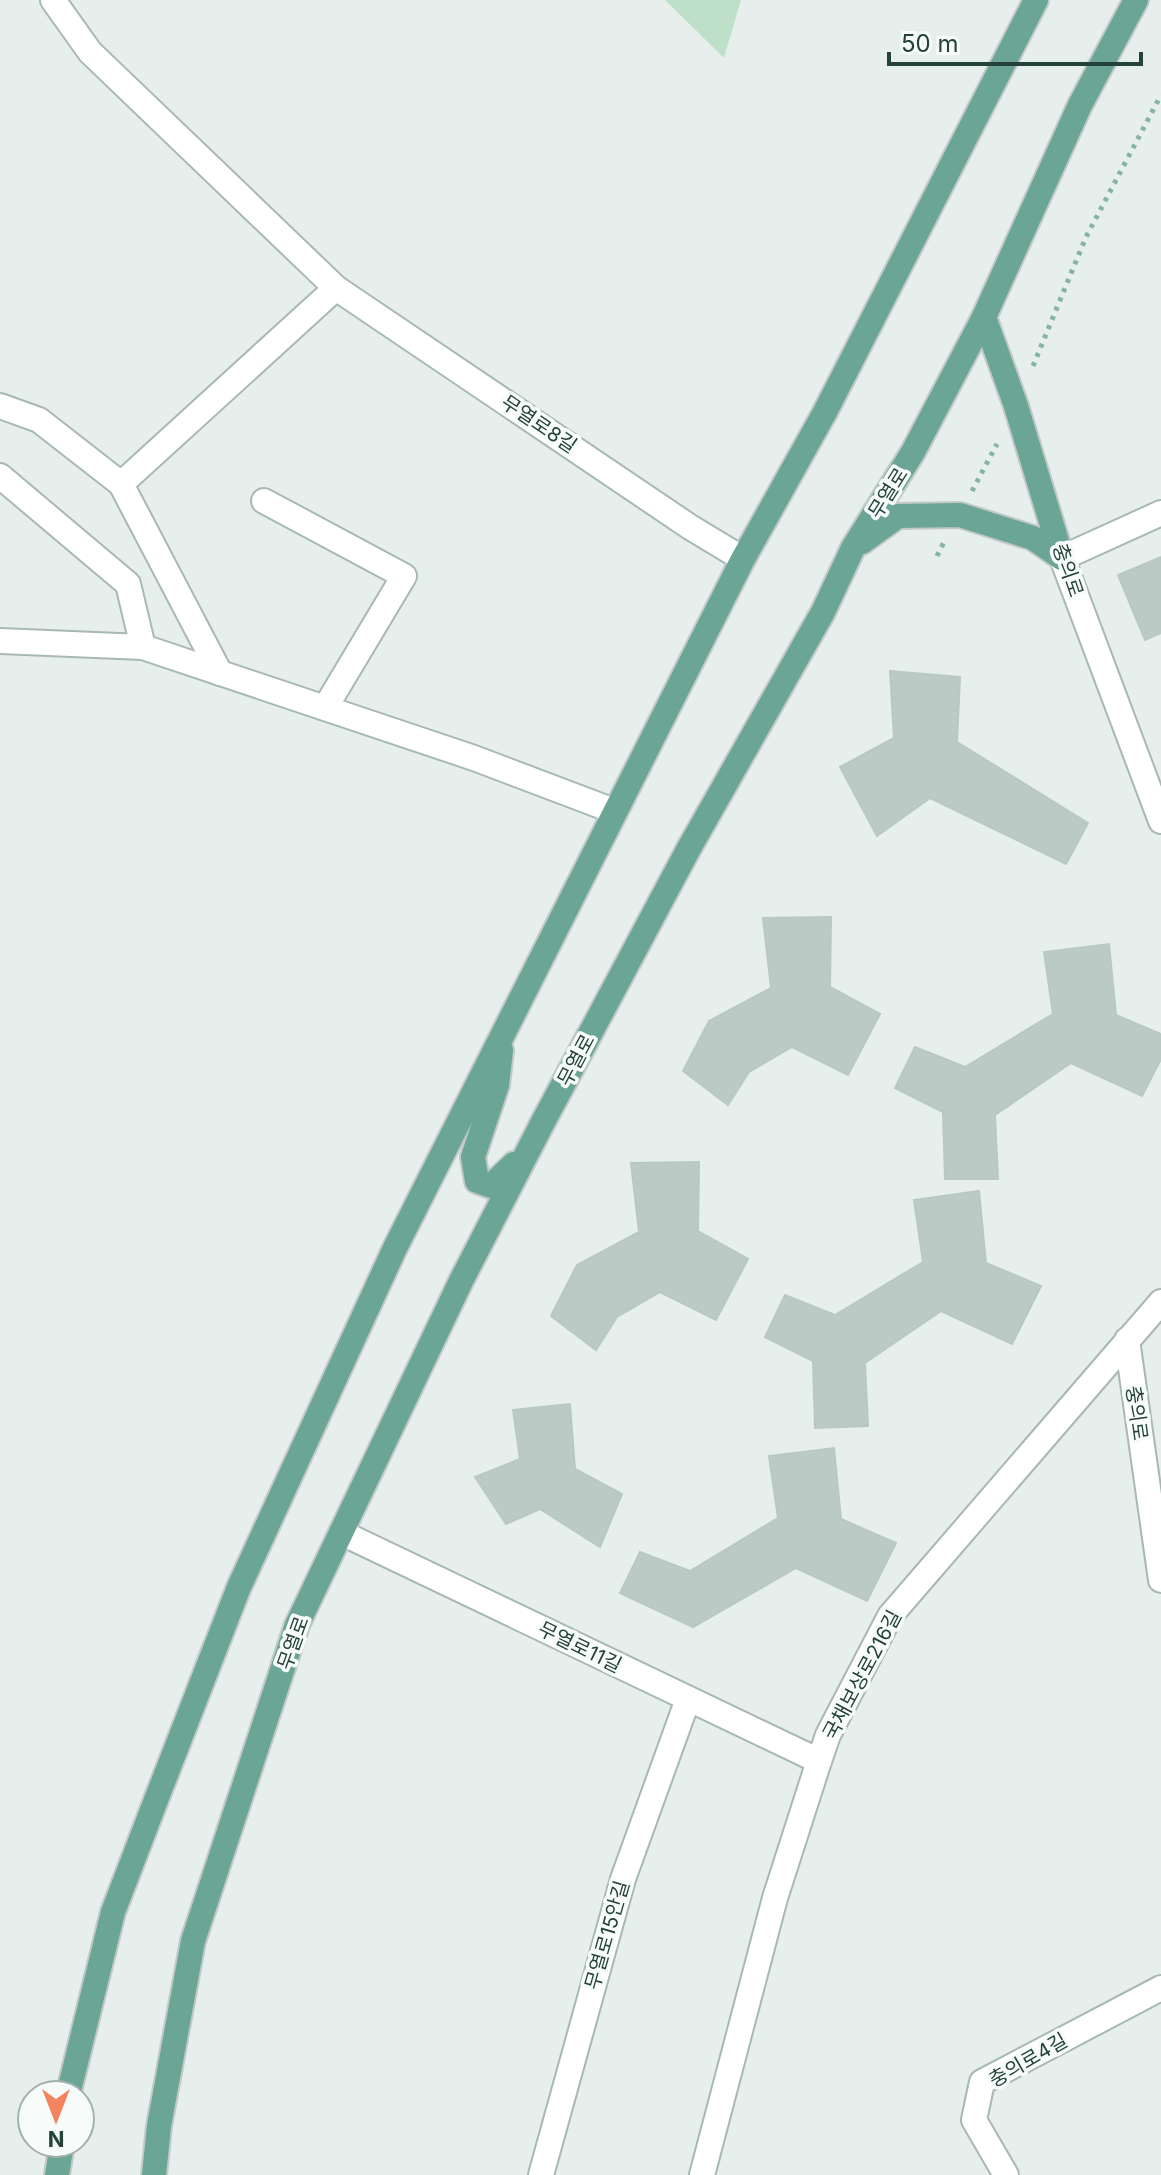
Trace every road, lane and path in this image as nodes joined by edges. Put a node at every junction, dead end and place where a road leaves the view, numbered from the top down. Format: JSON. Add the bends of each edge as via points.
{"nodes":[{"id":1,"x":53,"y":0,"type":"edge"},
{"id":2,"x":79,"y":0,"type":"edge"},
{"id":3,"x":1036,"y":0,"type":"edge"},
{"id":4,"x":1136,"y":0,"type":"edge"},
{"id":5,"x":73,"y":25,"type":"junction"},
{"id":6,"x":1161,"y":95,"type":"edge"},
{"id":7,"x":336,"y":288,"type":"junction"},
{"id":8,"x":984,"y":317,"type":"junction"},
{"id":9,"x":0,"y":406,"type":"edge"},
{"id":10,"x":1016,"y":406,"type":"junction"},
{"id":11,"x":0,"y":476,"type":"edge"},
{"id":12,"x":121,"y":484,"type":"junction"},
{"id":13,"x":264,"y":501,"type":"dead end"},
{"id":14,"x":1161,"y":513,"type":"edge"},
{"id":15,"x":960,"y":515,"type":"junction"},
{"id":16,"x":853,"y":548,"type":"junction"},
{"id":17,"x":937,"y":556,"type":"dead end"},
{"id":18,"x":1062,"y":558,"type":"junction"},
{"id":19,"x":743,"y":559,"type":"junction"},
{"id":20,"x":0,"y":641,"type":"edge"},
{"id":21,"x":143,"y":647,"type":"junction"},
{"id":22,"x":220,"y":673,"type":"junction"},
{"id":23,"x":325,"y":708,"type":"junction"},
{"id":24,"x":614,"y":811,"type":"junction"},
{"id":25,"x":1161,"y":821,"type":"edge"},
{"id":26,"x":504,"y":1032,"type":"junction"},
{"id":27,"x":527,"y":1152,"type":"junction"},
{"id":28,"x":1161,"y":1302,"type":"edge"},
{"id":29,"x":1127,"y":1340,"type":"junction"},
{"id":30,"x":342,"y":1533,"type":"junction"},
{"id":31,"x":1161,"y":1580,"type":"edge"},
{"id":32,"x":688,"y":1699,"type":"junction"},
{"id":33,"x":819,"y":1761,"type":"junction"},
{"id":34,"x":1161,"y":1988,"type":"edge"},
{"id":35,"x":72,"y":2079,"type":"edge"},
{"id":36,"x":154,"y":2175,"type":"edge"},
{"id":37,"x":541,"y":2175,"type":"edge"},
{"id":38,"x":702,"y":2175,"type":"edge"},
{"id":39,"x":1006,"y":2175,"type":"edge"}],
"edges":[{"from":1,"to":5,"type":"street","name":"무열로8길"},
{"from":2,"to":5,"type":"street"},
{"from":3,"to":19,"type":"main road","via":[[825,412]]},
{"from":4,"to":8,"type":"main road","name":"무열로","via":[[1080,105]]},
{"from":5,"to":7,"type":"street","name":"무열로8길","via":[[90,52]]},
{"from":6,"to":10,"type":"path","via":[[1086,237]]},
{"from":7,"to":12,"type":"street"},
{"from":7,"to":19,"type":"street","name":"무열로8길"},
{"from":8,"to":10,"type":"main road","name":"충의로"},
{"from":8,"to":16,"type":"main road","name":"무열로","via":[[913,452]]},
{"from":9,"to":12,"type":"street","via":[[39,420]]},
{"from":10,"to":15,"type":"path"},
{"from":10,"to":18,"type":"main road","name":"충의로"},
{"from":11,"to":21,"type":"street","via":[[128,584]]},
{"from":12,"to":22,"type":"street"},
{"from":13,"to":23,"type":"street","via":[[404,576]]},
{"from":14,"to":18,"type":"street"},
{"from":15,"to":16,"type":"main road","via":[[898,516]]},
{"from":15,"to":17,"type":"path"},
{"from":15,"to":18,"type":"main road","via":[[1033,538]]},
{"from":16,"to":27,"type":"main road","name":"무열로"},
{"from":18,"to":25,"type":"street","name":"충의로"},
{"from":19,"to":24,"type":"main road"},
{"from":20,"to":21,"type":"street"},
{"from":21,"to":22,"type":"street"},
{"from":22,"to":23,"type":"street"},
{"from":23,"to":24,"type":"street"},
{"from":24,"to":26,"type":"main road"},
{"from":26,"to":27,"type":"main road","via":[[497,1085],[473,1157],[477,1181],[491,1186]]},
{"from":26,"to":35,"type":"main road","via":[[395,1248],[239,1587],[113,1912]]},
{"from":27,"to":30,"type":"main road","name":"무열로"},
{"from":28,"to":29,"type":"street","name":"국채보상로216길"},
{"from":29,"to":31,"type":"street","name":"충의로"},
{"from":29,"to":33,"type":"street","name":"국채보상로216길","via":[[890,1616]]},
{"from":30,"to":32,"type":"street","name":"무열로11길"},
{"from":30,"to":36,"type":"main road","name":"무열로","via":[[297,1625],[193,1941]]},
{"from":32,"to":33,"type":"street","name":"무열로11길"},
{"from":32,"to":37,"type":"street","name":"무열로15안길","via":[[623,1879]]},
{"from":33,"to":38,"type":"street","name":"국채보상로216길","via":[[775,1898]]},
{"from":34,"to":39,"type":"street","name":"충의로4길","via":[[982,2082],[974,2120]]}]}
